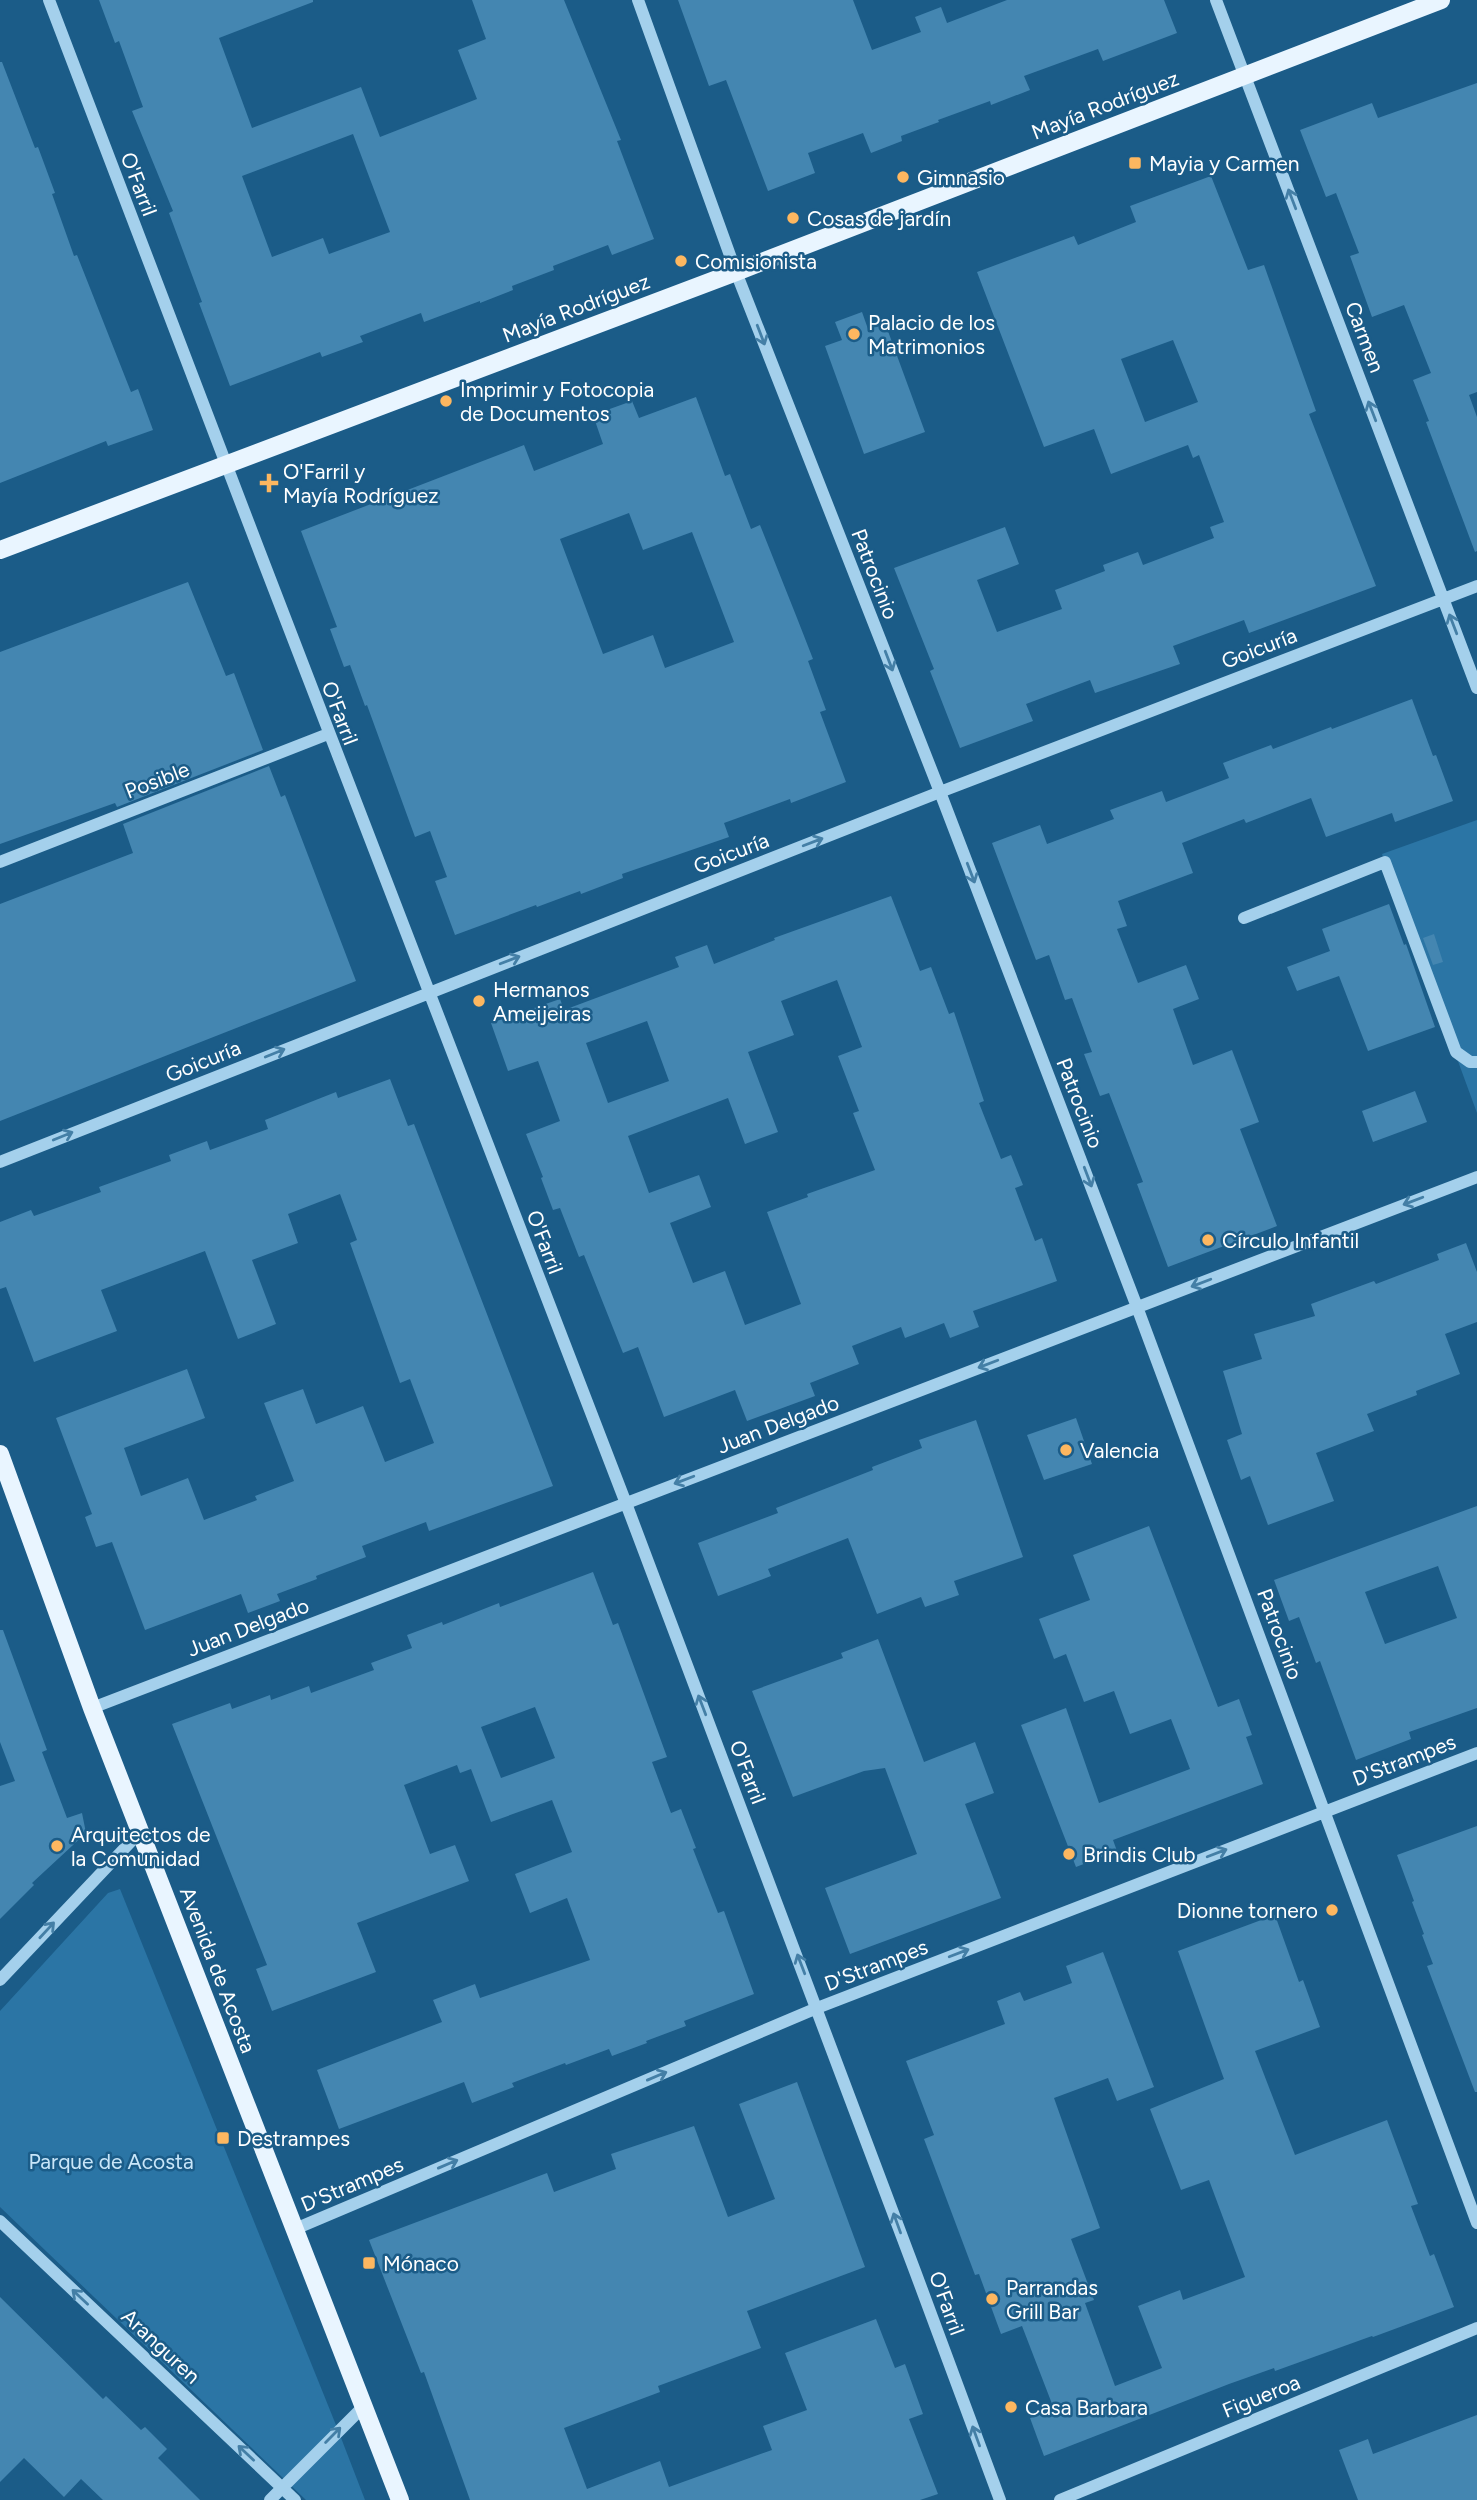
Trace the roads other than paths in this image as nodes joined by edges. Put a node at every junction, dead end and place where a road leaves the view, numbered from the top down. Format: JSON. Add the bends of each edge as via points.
{"nodes":[{"id":1,"x":49,"y":0,"type":"edge"},
{"id":2,"x":638,"y":0,"type":"edge"},
{"id":3,"x":1216,"y":0,"type":"edge"},
{"id":4,"x":1441,"y":0,"type":"edge"},
{"id":5,"x":1245,"y":75,"type":"junction"},
{"id":6,"x":736,"y":272,"type":"junction"},
{"id":7,"x":224,"y":465,"type":"junction"},
{"id":8,"x":0,"y":550,"type":"edge"},
{"id":9,"x":1477,"y":586,"type":"edge"},
{"id":10,"x":1443,"y":598,"type":"junction"},
{"id":11,"x":1477,"y":688,"type":"edge"},
{"id":12,"x":328,"y":734,"type":"junction"},
{"id":13,"x":940,"y":792,"type":"junction"},
{"id":14,"x":0,"y":862,"type":"edge"},
{"id":15,"x":1244,"y":918,"type":"dead end"},
{"id":16,"x":428,"y":992,"type":"junction"},
{"id":17,"x":1477,"y":1062,"type":"edge"},
{"id":18,"x":0,"y":1162,"type":"edge"},
{"id":19,"x":1477,"y":1177,"type":"edge"},
{"id":20,"x":1138,"y":1307,"type":"junction"},
{"id":21,"x":0,"y":1454,"type":"edge"},
{"id":22,"x":626,"y":1503,"type":"junction"},
{"id":23,"x":92,"y":1708,"type":"junction"},
{"id":24,"x":1477,"y":1753,"type":"edge"},
{"id":25,"x":1325,"y":1811,"type":"junction"},
{"id":26,"x":140,"y":1832,"type":"junction"},
{"id":27,"x":0,"y":1980,"type":"edge"},
{"id":28,"x":817,"y":2008,"type":"junction"},
{"id":29,"x":0,"y":2221,"type":"edge"},
{"id":30,"x":1477,"y":2223,"type":"edge"},
{"id":31,"x":295,"y":2229,"type":"junction"},
{"id":32,"x":1477,"y":2328,"type":"edge"},
{"id":33,"x":364,"y":2406,"type":"junction"},
{"id":34,"x":282,"y":2488,"type":"junction"},
{"id":35,"x":270,"y":2500,"type":"edge"},
{"id":36,"x":295,"y":2500,"type":"edge"},
{"id":37,"x":400,"y":2500,"type":"edge"},
{"id":38,"x":1000,"y":2500,"type":"edge"},
{"id":39,"x":1060,"y":2500,"type":"edge"}],
"edges":[{"from":1,"to":7,"type":"street","name":"O'Farril"},
{"from":2,"to":6,"type":"street","name":"Patrocinio"},
{"from":3,"to":5,"type":"street","name":"Carmen"},
{"from":4,"to":5,"type":"main road","name":"Mayía Rodríguez"},
{"from":5,"to":6,"type":"main road","name":"Mayía Rodríguez"},
{"from":10,"to":5,"type":"street","name":"Carmen","one_way":true},
{"from":6,"to":7,"type":"main road","name":"Mayía Rodríguez"},
{"from":6,"to":13,"type":"street","name":"Patrocinio","one_way":true},
{"from":7,"to":8,"type":"main road","name":"Mayía Rodríguez"},
{"from":7,"to":12,"type":"street","name":"O'Farril"},
{"from":9,"to":10,"type":"street","name":"Goicuría"},
{"from":11,"to":10,"type":"street","name":"Carmen","one_way":true},
{"from":10,"to":13,"type":"street","name":"Goicuría"},
{"from":12,"to":14,"type":"street","name":"Posible"},
{"from":12,"to":16,"type":"street","name":"O'Farril"},
{"from":16,"to":13,"type":"street","name":"Goicuría","one_way":true},
{"from":13,"to":20,"type":"street","name":"Patrocinio","one_way":true},
{"from":15,"to":17,"type":"street","via":[[1385,862],[1456,1052]]},
{"from":18,"to":16,"type":"street","name":"Goicuría","one_way":true},
{"from":16,"to":22,"type":"street","name":"O'Farril"},
{"from":19,"to":20,"type":"street","name":"Juan Delgado","one_way":true},
{"from":20,"to":22,"type":"street","name":"Juan Delgado","one_way":true},
{"from":20,"to":25,"type":"street","name":"Patrocinio"},
{"from":21,"to":23,"type":"main road","name":"Avenida de Acosta"},
{"from":22,"to":23,"type":"street","name":"Juan Delgado"},
{"from":28,"to":22,"type":"street","name":"O'Farril","one_way":true},
{"from":23,"to":26,"type":"main road","name":"Avenida de Acosta"},
{"from":24,"to":25,"type":"street","name":"D'Strampes"},
{"from":28,"to":25,"type":"street","name":"D'Strampes","one_way":true},
{"from":25,"to":30,"type":"street","name":"Patrocinio"},
{"from":27,"to":26,"type":"street","one_way":true},
{"from":26,"to":31,"type":"main road","name":"Avenida de Acosta"},
{"from":31,"to":28,"type":"street","name":"D'Strampes","one_way":true},
{"from":38,"to":28,"type":"street","name":"O'Farril","one_way":true},
{"from":34,"to":29,"type":"street","name":"Aranguren","one_way":true},
{"from":31,"to":33,"type":"main road","name":"Avenida de Acosta"},
{"from":32,"to":39,"type":"street","name":"Figueroa"},
{"from":34,"to":33,"type":"street","one_way":true},
{"from":33,"to":37,"type":"main road","name":"Avenida de Acosta"},
{"from":34,"to":35,"type":"street"},
{"from":34,"to":36,"type":"street","name":"Aranguren"}]}
